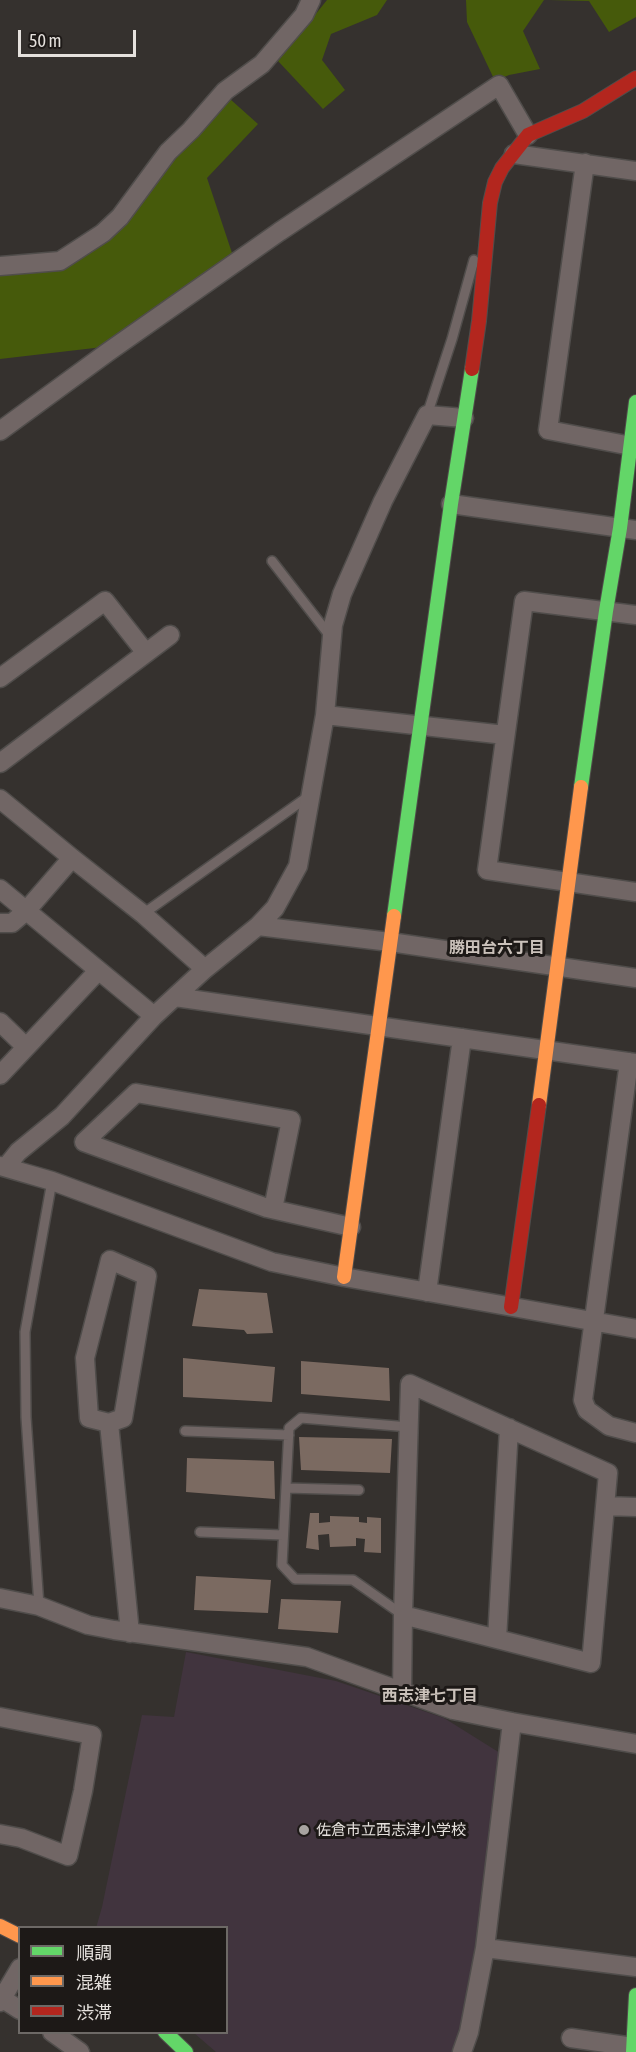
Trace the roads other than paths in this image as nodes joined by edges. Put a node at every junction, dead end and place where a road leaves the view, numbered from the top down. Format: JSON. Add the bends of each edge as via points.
{"nodes":[{"id":1,"x":311,"y":0,"type":"edge"},
{"id":2,"x":636,"y":78,"type":"edge"},
{"id":3,"x":528,"y":135,"type":"junction"},
{"id":4,"x":514,"y":154,"type":"junction"},
{"id":5,"x":585,"y":163,"type":"junction"},
{"id":6,"x":636,"y":171,"type":"edge"},
{"id":7,"x":490,"y":203,"type":"junction"},
{"id":8,"x":0,"y":266,"type":"edge"},
{"id":9,"x":636,"y":402,"type":"edge"},
{"id":10,"x":427,"y":415,"type":"junction"},
{"id":11,"x":464,"y":418,"type":"junction"},
{"id":12,"x":0,"y":431,"type":"edge"},
{"id":13,"x":633,"y":446,"type":"edge"},
{"id":14,"x":451,"y":504,"type":"junction"},
{"id":15,"x":628,"y":529,"type":"edge"},
{"id":16,"x":272,"y":561,"type":"dead end"},
{"id":17,"x":606,"y":611,"type":"junction"},
{"id":18,"x":636,"y":615,"type":"edge"},
{"id":19,"x":170,"y":635,"type":"dead end"},
{"id":20,"x":332,"y":638,"type":"junction"},
{"id":21,"x":146,"y":653,"type":"junction"},
{"id":22,"x":0,"y":678,"type":"edge"},
{"id":23,"x":326,"y":715,"type":"junction"},
{"id":24,"x":420,"y":726,"type":"junction"},
{"id":25,"x":505,"y":735,"type":"junction"},
{"id":26,"x":0,"y":763,"type":"edge"},
{"id":27,"x":311,"y":795,"type":"junction"},
{"id":28,"x":0,"y":799,"type":"edge"},
{"id":29,"x":72,"y":858,"type":"junction"},
{"id":30,"x":568,"y":883,"type":"junction"},
{"id":31,"x":0,"y":889,"type":"edge"},
{"id":32,"x":636,"y":892,"type":"edge"},
{"id":33,"x":26,"y":912,"type":"junction"},
{"id":34,"x":143,"y":914,"type":"junction"},
{"id":35,"x":0,"y":923,"type":"edge"},
{"id":36,"x":258,"y":926,"type":"junction"},
{"id":37,"x":390,"y":942,"type":"junction"},
{"id":38,"x":558,"y":967,"type":"junction"},
{"id":39,"x":205,"y":969,"type":"junction"},
{"id":40,"x":99,"y":971,"type":"junction"},
{"id":41,"x":636,"y":978,"type":"edge"},
{"id":42,"x":175,"y":997,"type":"junction"},
{"id":43,"x":154,"y":1016,"type":"junction"},
{"id":44,"x":0,"y":1022,"type":"edge"},
{"id":45,"x":378,"y":1027,"type":"junction"},
{"id":46,"x":462,"y":1038,"type":"junction"},
{"id":47,"x":26,"y":1047,"type":"junction"},
{"id":48,"x":546,"y":1049,"type":"junction"},
{"id":49,"x":633,"y":1062,"type":"edge"},
{"id":50,"x":0,"y":1075,"type":"edge"},
{"id":51,"x":3,"y":1166,"type":"edge"},
{"id":52,"x":52,"y":1181,"type":"junction"},
{"id":53,"x":273,"y":1209,"type":"junction"},
{"id":54,"x":351,"y":1227,"type":"junction"},
{"id":55,"x":344,"y":1277,"type":"junction"},
{"id":56,"x":427,"y":1292,"type":"junction"},
{"id":57,"x":511,"y":1307,"type":"junction"},
{"id":58,"x":594,"y":1322,"type":"junction"},
{"id":59,"x":636,"y":1329,"type":"edge"},
{"id":60,"x":110,"y":1423,"type":"junction"},
{"id":61,"x":409,"y":1427,"type":"junction"},
{"id":62,"x":510,"y":1428,"type":"junction"},
{"id":63,"x":185,"y":1431,"type":"dead end"},
{"id":64,"x":636,"y":1433,"type":"edge"},
{"id":65,"x":289,"y":1435,"type":"junction"},
{"id":66,"x":286,"y":1488,"type":"junction"},
{"id":67,"x":359,"y":1490,"type":"dead end"},
{"id":68,"x":605,"y":1506,"type":"junction"},
{"id":69,"x":636,"y":1508,"type":"edge"},
{"id":70,"x":200,"y":1532,"type":"dead end"},
{"id":71,"x":284,"y":1535,"type":"junction"},
{"id":72,"x":0,"y":1598,"type":"edge"},
{"id":73,"x":39,"y":1606,"type":"junction"},
{"id":74,"x":403,"y":1615,"type":"junction"},
{"id":75,"x":130,"y":1633,"type":"junction"},
{"id":76,"x":497,"y":1639,"type":"junction"},
{"id":77,"x":402,"y":1692,"type":"junction"},
{"id":78,"x":0,"y":1717,"type":"edge"},
{"id":79,"x":512,"y":1722,"type":"junction"},
{"id":80,"x":636,"y":1744,"type":"edge"},
{"id":81,"x":0,"y":1834,"type":"edge"},
{"id":82,"x":0,"y":1926,"type":"edge"},
{"id":83,"x":18,"y":1935,"type":"edge"},
{"id":84,"x":485,"y":1948,"type":"junction"},
{"id":85,"x":636,"y":1967,"type":"edge"},
{"id":86,"x":18,"y":1971,"type":"edge"},
{"id":87,"x":636,"y":1995,"type":"edge"},
{"id":88,"x":1,"y":1999,"type":"edge"},
{"id":89,"x":18,"y":2009,"type":"edge"},
{"id":90,"x":55,"y":2034,"type":"edge"},
{"id":91,"x":167,"y":2034,"type":"edge"},
{"id":92,"x":571,"y":2038,"type":"dead end"},
{"id":93,"x":633,"y":2050,"type":"edge"},
{"id":94,"x":80,"y":2052,"type":"edge"},
{"id":95,"x":186,"y":2052,"type":"edge"},
{"id":96,"x":462,"y":2052,"type":"edge"}],
"edges":[{"from":1,"to":8,"type":"street","via":[[262,64],[225,91],[168,152],[120,217],[103,233],[60,261]]},
{"from":2,"to":3,"type":"street","via":[[583,111]]},
{"from":3,"to":4,"type":"street"},
{"from":3,"to":12,"type":"street","via":[[499,86],[279,232]]},
{"from":4,"to":5,"type":"street"},
{"from":4,"to":7,"type":"street","via":[[499,175]]},
{"from":5,"to":6,"type":"street"},
{"from":5,"to":13,"type":"street","via":[[548,430]]},
{"from":7,"to":10,"type":"lane"},
{"from":7,"to":11,"type":"street","via":[[479,321]]},
{"from":9,"to":13,"type":"street"},
{"from":10,"to":11,"type":"street"},
{"from":10,"to":20,"type":"street","via":[[346,584]]},
{"from":11,"to":14,"type":"street"},
{"from":13,"to":15,"type":"street"},
{"from":14,"to":15,"type":"street"},
{"from":14,"to":24,"type":"street"},
{"from":15,"to":17,"type":"street"},
{"from":16,"to":20,"type":"lane"},
{"from":17,"to":18,"type":"street"},
{"from":17,"to":25,"type":"street","via":[[524,601]]},
{"from":17,"to":30,"type":"street"},
{"from":19,"to":21,"type":"street"},
{"from":20,"to":23,"type":"street"},
{"from":21,"to":22,"type":"street","via":[[105,601]]},
{"from":21,"to":26,"type":"street"},
{"from":23,"to":24,"type":"street"},
{"from":23,"to":27,"type":"street"},
{"from":24,"to":25,"type":"street"},
{"from":24,"to":37,"type":"street"},
{"from":25,"to":30,"type":"street","via":[[487,870]]},
{"from":27,"to":34,"type":"lane"},
{"from":27,"to":36,"type":"street","via":[[298,866],[275,908]]},
{"from":28,"to":29,"type":"street"},
{"from":29,"to":33,"type":"street"},
{"from":29,"to":34,"type":"street"},
{"from":30,"to":32,"type":"street"},
{"from":30,"to":38,"type":"street"},
{"from":31,"to":33,"type":"street"},
{"from":33,"to":35,"type":"street","via":[[12,923]]},
{"from":33,"to":40,"type":"street"},
{"from":34,"to":39,"type":"street"},
{"from":36,"to":37,"type":"street"},
{"from":36,"to":39,"type":"street"},
{"from":37,"to":38,"type":"street"},
{"from":37,"to":45,"type":"street"},
{"from":38,"to":41,"type":"street"},
{"from":38,"to":48,"type":"street"},
{"from":39,"to":42,"type":"street"},
{"from":40,"to":43,"type":"street"},
{"from":40,"to":47,"type":"street"},
{"from":42,"to":43,"type":"street"},
{"from":42,"to":45,"type":"street"},
{"from":43,"to":51,"type":"street","via":[[62,1116]]},
{"from":44,"to":47,"type":"street"},
{"from":45,"to":46,"type":"street"},
{"from":45,"to":54,"type":"street"},
{"from":46,"to":48,"type":"street"},
{"from":46,"to":56,"type":"street"},
{"from":47,"to":50,"type":"street"},
{"from":48,"to":49,"type":"street"},
{"from":48,"to":57,"type":"street"},
{"from":49,"to":58,"type":"street"},
{"from":51,"to":52,"type":"street"},
{"from":52,"to":55,"type":"street","via":[[272,1262]]},
{"from":52,"to":73,"type":"lane","via":[[25,1332],[26,1417]]},
{"from":53,"to":53,"type":"street","via":[[267,1208],[84,1142],[136,1093],[291,1120]]},
{"from":53,"to":54,"type":"street"},
{"from":54,"to":55,"type":"street"},
{"from":55,"to":56,"type":"street"},
{"from":56,"to":57,"type":"street"},
{"from":57,"to":58,"type":"street"},
{"from":58,"to":59,"type":"street"},
{"from":58,"to":64,"type":"street","via":[[583,1400],[586,1410],[609,1426]]},
{"from":60,"to":60,"type":"street","via":[[88,1418],[85,1358],[110,1260],[147,1276],[123,1418]]},
{"from":60,"to":75,"type":"street"},
{"from":61,"to":62,"type":"street","via":[[410,1384]]},
{"from":61,"to":65,"type":"lane","via":[[301,1418],[290,1428]]},
{"from":61,"to":74,"type":"street"},
{"from":62,"to":68,"type":"street","via":[[608,1473]]},
{"from":62,"to":76,"type":"street"},
{"from":63,"to":65,"type":"lane"},
{"from":65,"to":66,"type":"lane"},
{"from":66,"to":67,"type":"lane"},
{"from":66,"to":71,"type":"lane"},
{"from":68,"to":69,"type":"street"},
{"from":68,"to":76,"type":"street","via":[[591,1662]]},
{"from":70,"to":71,"type":"lane"},
{"from":71,"to":74,"type":"lane","via":[[282,1565],[295,1579],[353,1580]]},
{"from":72,"to":73,"type":"street"},
{"from":73,"to":75,"type":"street","via":[[88,1625]]},
{"from":74,"to":76,"type":"street"},
{"from":74,"to":77,"type":"street"},
{"from":75,"to":77,"type":"street","via":[[307,1657]]},
{"from":77,"to":79,"type":"street","via":[[453,1710]]},
{"from":78,"to":81,"type":"street","via":[[92,1735],[68,1856]]},
{"from":79,"to":80,"type":"street"},
{"from":79,"to":84,"type":"street"},
{"from":82,"to":83,"type":"street"},
{"from":84,"to":85,"type":"street"},
{"from":84,"to":96,"type":"street"},
{"from":86,"to":88,"type":"street"},
{"from":87,"to":93,"type":"street"},
{"from":88,"to":89,"type":"street"},
{"from":90,"to":94,"type":"street"},
{"from":91,"to":95,"type":"street"},
{"from":92,"to":93,"type":"street"}]}
